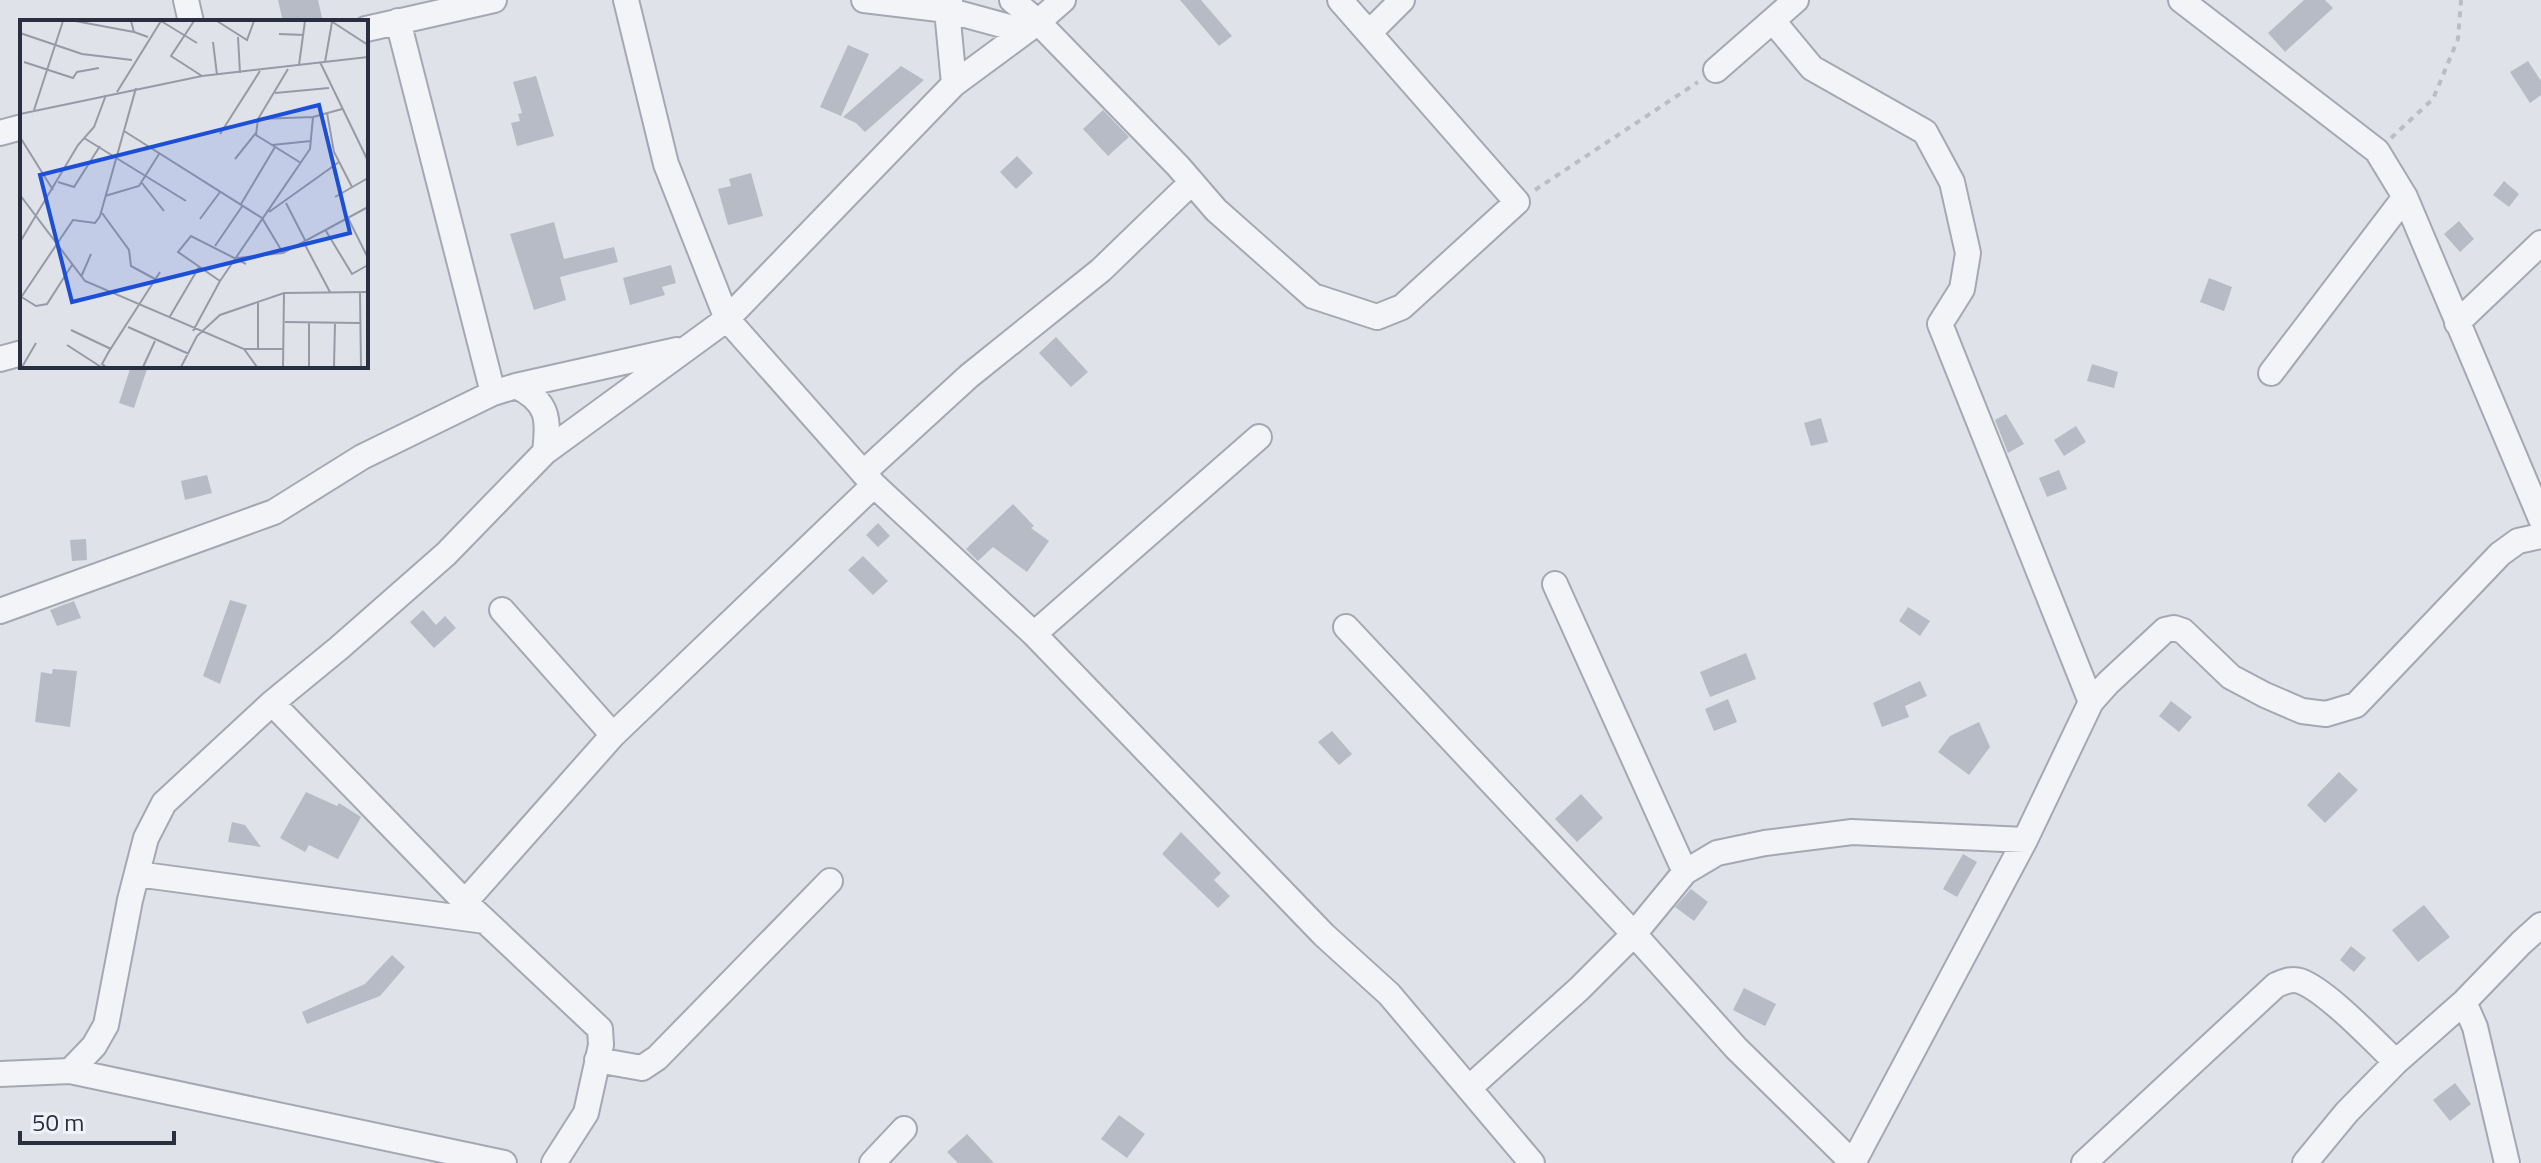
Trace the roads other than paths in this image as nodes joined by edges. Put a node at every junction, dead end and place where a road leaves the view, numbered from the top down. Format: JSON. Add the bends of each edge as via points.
{"nodes":[{"id":1,"x":186,"y":0,"type":"edge"},
{"id":2,"x":494,"y":0,"type":"edge"},
{"id":3,"x":626,"y":0,"type":"edge"},
{"id":4,"x":864,"y":0,"type":"edge"},
{"id":5,"x":1012,"y":0,"type":"edge"},
{"id":6,"x":1063,"y":0,"type":"edge"},
{"id":7,"x":1340,"y":0,"type":"edge"},
{"id":8,"x":1402,"y":0,"type":"edge"},
{"id":9,"x":1796,"y":0,"type":"edge"},
{"id":10,"x":2181,"y":0,"type":"edge"},
{"id":11,"x":948,"y":5,"type":"edge"},
{"id":12,"x":410,"y":13,"type":"edge"},
{"id":13,"x":191,"y":20,"type":"edge"},
{"id":14,"x":1773,"y":21,"type":"junction"},
{"id":15,"x":1031,"y":26,"type":"junction"},
{"id":16,"x":368,"y":28,"type":"edge"},
{"id":17,"x":1369,"y":33,"type":"junction"},
{"id":18,"x":1716,"y":70,"type":"road end"},
{"id":19,"x":954,"y":84,"type":"junction"},
{"id":20,"x":20,"y":128,"type":"edge"},
{"id":21,"x":0,"y":133,"type":"edge"},
{"id":22,"x":1192,"y":182,"type":"junction"},
{"id":23,"x":2405,"y":197,"type":"junction"},
{"id":24,"x":2541,"y":243,"type":"edge"},
{"id":25,"x":727,"y":319,"type":"junction"},
{"id":26,"x":2457,"y":323,"type":"junction"},
{"id":27,"x":687,"y":348,"type":"junction"},
{"id":28,"x":20,"y":354,"type":"edge"},
{"id":29,"x":0,"y":359,"type":"edge"},
{"id":30,"x":2271,"y":373,"type":"dead end"},
{"id":31,"x":516,"y":386,"type":"junction"},
{"id":32,"x":493,"y":393,"type":"junction"},
{"id":33,"x":1259,"y":437,"type":"dead end"},
{"id":34,"x":545,"y":452,"type":"junction"},
{"id":35,"x":868,"y":479,"type":"junction"},
{"id":36,"x":2541,"y":519,"type":"edge"},
{"id":37,"x":2541,"y":536,"type":"edge"},
{"id":38,"x":1555,"y":584,"type":"dead end"},
{"id":39,"x":502,"y":610,"type":"dead end"},
{"id":40,"x":0,"y":611,"type":"edge"},
{"id":41,"x":1346,"y":627,"type":"dead end"},
{"id":42,"x":1034,"y":634,"type":"junction"},
{"id":43,"x":2091,"y":702,"type":"junction"},
{"id":44,"x":272,"y":703,"type":"junction"},
{"id":45,"x":613,"y":735,"type":"junction"},
{"id":46,"x":2025,"y":840,"type":"junction"},
{"id":47,"x":1685,"y":872,"type":"junction"},
{"id":48,"x":137,"y":874,"type":"junction"},
{"id":49,"x":830,"y":881,"type":"dead end"},
{"id":50,"x":465,"y":902,"type":"junction"},
{"id":51,"x":485,"y":921,"type":"junction"},
{"id":52,"x":2541,"y":925,"type":"edge"},
{"id":53,"x":1634,"y":934,"type":"junction"},
{"id":54,"x":2464,"y":1002,"type":"junction"},
{"id":55,"x":597,"y":1060,"type":"junction"},
{"id":56,"x":2396,"y":1062,"type":"junction"},
{"id":57,"x":70,"y":1071,"type":"junction"},
{"id":58,"x":0,"y":1074,"type":"edge"},
{"id":59,"x":1469,"y":1088,"type":"junction"},
{"id":60,"x":904,"y":1129,"type":"dead end"},
{"id":61,"x":504,"y":1163,"type":"edge"},
{"id":62,"x":554,"y":1163,"type":"edge"},
{"id":63,"x":872,"y":1163,"type":"edge"},
{"id":64,"x":1532,"y":1163,"type":"edge"},
{"id":65,"x":1853,"y":1163,"type":"edge"},
{"id":66,"x":2084,"y":1163,"type":"edge"},
{"id":67,"x":2305,"y":1163,"type":"edge"},
{"id":68,"x":2507,"y":1163,"type":"edge"}],
"edges":[{"from":1,"to":13,"type":"street"},
{"from":2,"to":12,"type":"street"},
{"from":3,"to":25,"type":"street","via":[[666,164]]},
{"from":4,"to":11,"type":"street"},
{"from":5,"to":15,"type":"street"},
{"from":6,"to":15,"type":"street"},
{"from":7,"to":17,"type":"street"},
{"from":8,"to":17,"type":"street"},
{"from":9,"to":14,"type":"street"},
{"from":10,"to":23,"type":"street","via":[[2377,151]]},
{"from":11,"to":15,"type":"street"},
{"from":11,"to":19,"type":"street"},
{"from":12,"to":16,"type":"street"},
{"from":12,"to":32,"type":"street"},
{"from":14,"to":18,"type":"street"},
{"from":14,"to":43,"type":"street","via":[[1812,68],[1925,132],[1952,182],[1968,253],[1962,289],[1940,324]]},
{"from":15,"to":19,"type":"street"},
{"from":15,"to":22,"type":"street"},
{"from":17,"to":22,"type":"street","via":[[1517,202],[1402,307],[1377,317],[1313,296]]},
{"from":19,"to":25,"type":"street"},
{"from":20,"to":21,"type":"street"},
{"from":22,"to":35,"type":"street","via":[[1101,270],[969,376]]},
{"from":23,"to":26,"type":"street"},
{"from":23,"to":30,"type":"street"},
{"from":24,"to":26,"type":"street"},
{"from":25,"to":27,"type":"street"},
{"from":25,"to":35,"type":"street"},
{"from":26,"to":36,"type":"street"},
{"from":27,"to":31,"type":"street"},
{"from":27,"to":34,"type":"street"},
{"from":28,"to":29,"type":"street"},
{"from":31,"to":32,"type":"street"},
{"from":31,"to":34,"type":"street","via":[[533,394],[549,420]]},
{"from":32,"to":40,"type":"street","via":[[362,457],[274,512]]},
{"from":33,"to":42,"type":"street"},
{"from":34,"to":44,"type":"street","via":[[446,554]]},
{"from":35,"to":42,"type":"street"},
{"from":35,"to":45,"type":"street"},
{"from":37,"to":43,"type":"street","via":[[2518,541],[2500,554],[2356,705],[2326,714],[2302,711],[2231,677],[2174,628],[2165,630]]},
{"from":38,"to":47,"type":"street"},
{"from":39,"to":45,"type":"street"},
{"from":41,"to":53,"type":"street"},
{"from":42,"to":59,"type":"street","via":[[1324,935],[1389,994]]},
{"from":43,"to":46,"type":"street"},
{"from":44,"to":48,"type":"street","via":[[164,803],[146,838]]},
{"from":44,"to":50,"type":"street"},
{"from":45,"to":50,"type":"street"},
{"from":46,"to":47,"type":"street","via":[[1852,832],[1717,853]]},
{"from":46,"to":65,"type":"street"},
{"from":47,"to":53,"type":"street"},
{"from":48,"to":51,"type":"street"},
{"from":48,"to":57,"type":"street","via":[[106,1025]]},
{"from":49,"to":55,"type":"street","via":[[657,1058],[642,1068]]},
{"from":50,"to":51,"type":"street"},
{"from":51,"to":55,"type":"street","via":[[600,1029]]},
{"from":52,"to":54,"type":"street"},
{"from":53,"to":59,"type":"street"},
{"from":53,"to":65,"type":"street","via":[[1736,1048]]},
{"from":54,"to":56,"type":"street"},
{"from":54,"to":68,"type":"street","via":[[2475,1027]]},
{"from":55,"to":62,"type":"street","via":[[586,1113]]},
{"from":56,"to":66,"type":"street","via":[[2336,1005],[2302,981],[2290,979],[2276,985]]},
{"from":56,"to":67,"type":"street"},
{"from":57,"to":58,"type":"street"},
{"from":57,"to":61,"type":"street"},
{"from":59,"to":64,"type":"street"},
{"from":60,"to":63,"type":"street"}]}
